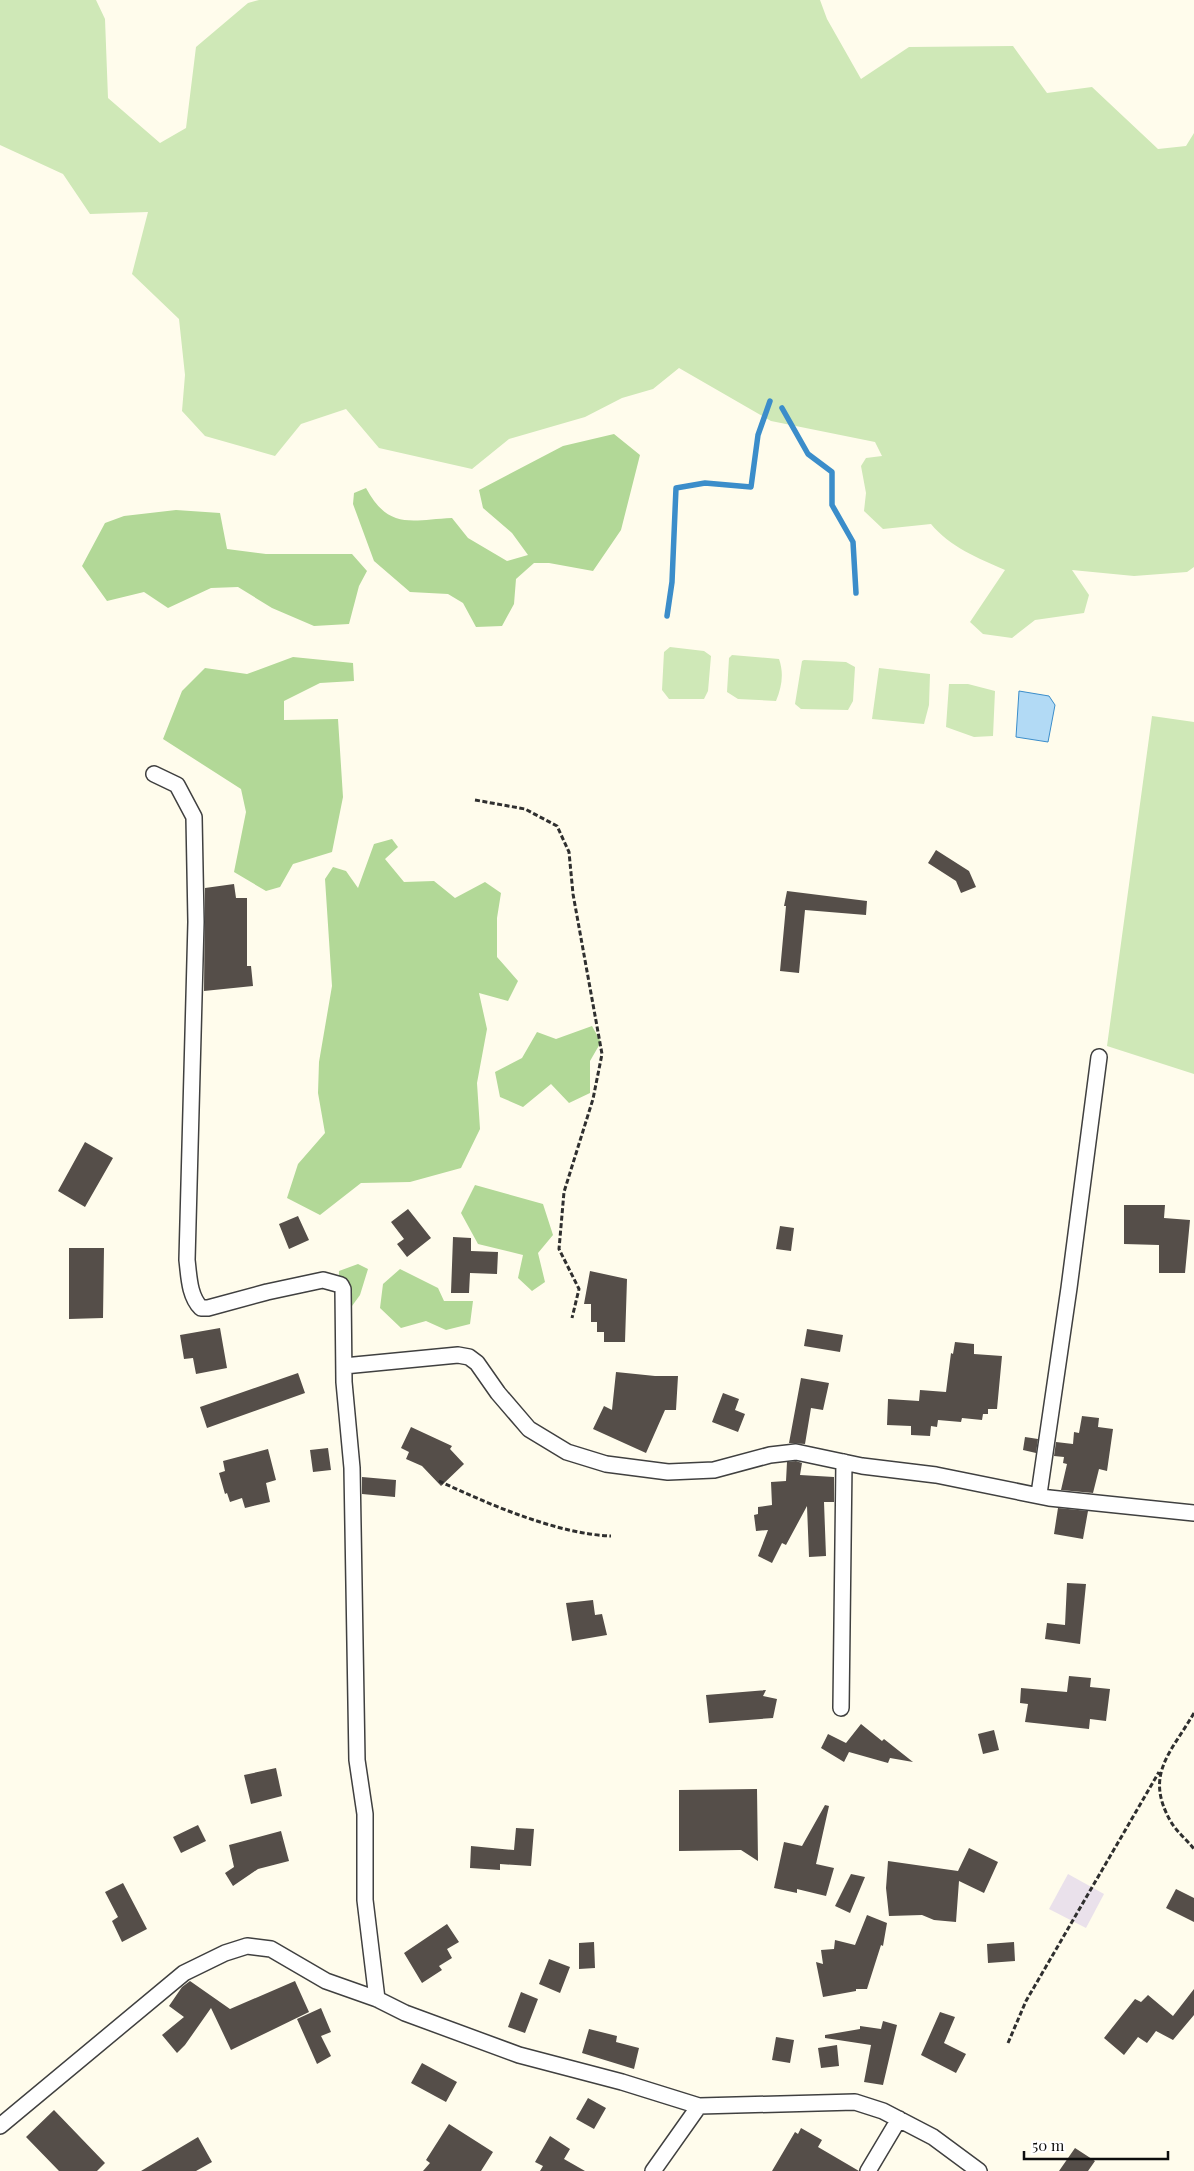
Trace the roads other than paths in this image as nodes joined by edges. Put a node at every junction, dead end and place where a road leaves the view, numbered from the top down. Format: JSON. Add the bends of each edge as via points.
{"nodes":[{"id":1,"x":154,"y":774,"type":"dead end"},
{"id":2,"x":1099,"y":1057,"type":"dead end"},
{"id":3,"x":344,"y":1366,"type":"junction"},
{"id":4,"x":844,"y":1462,"type":"junction"},
{"id":5,"x":1038,"y":1494,"type":"junction"},
{"id":6,"x":1194,"y":1514,"type":"edge"},
{"id":7,"x":841,"y":1708,"type":"dead end"},
{"id":8,"x":377,"y":1999,"type":"junction"},
{"id":9,"x":699,"y":2106,"type":"junction"},
{"id":10,"x":899,"y":2119,"type":"junction"},
{"id":11,"x":0,"y":2126,"type":"edge"},
{"id":12,"x":653,"y":2171,"type":"edge"},
{"id":13,"x":868,"y":2171,"type":"edge"},
{"id":14,"x":979,"y":2171,"type":"edge"}],
"edges":[{"from":1,"to":3,"type":"street","via":[[177,785],[194,817],[196,922],[187,1260],[190,1287],[196,1303],[201,1308],[208,1308],[322,1280],[341,1284]]},
{"from":2,"to":5,"type":"street","via":[[1068,1298]]},
{"from":3,"to":4,"type":"street","via":[[469,1357],[529,1429],[566,1452],[606,1464],[668,1472],[714,1470],[770,1455],[796,1452]]},
{"from":3,"to":8,"type":"street","via":[[352,1468],[356,1760],[365,1814],[365,1900]]},
{"from":4,"to":5,"type":"street","via":[[936,1475],[1016,1493]]},
{"from":4,"to":7,"type":"street"},
{"from":5,"to":6,"type":"street","via":[[1061,1500]]},
{"from":8,"to":9,"type":"street","via":[[405,2013],[519,2055]]},
{"from":8,"to":11,"type":"street","via":[[326,1981],[271,1949],[248,1946],[225,1953],[184,1973]]},
{"from":9,"to":10,"type":"street","via":[[855,2102]]},
{"from":9,"to":12,"type":"street"},
{"from":10,"to":13,"type":"street"},
{"from":10,"to":14,"type":"street","via":[[933,2137]]}]}
